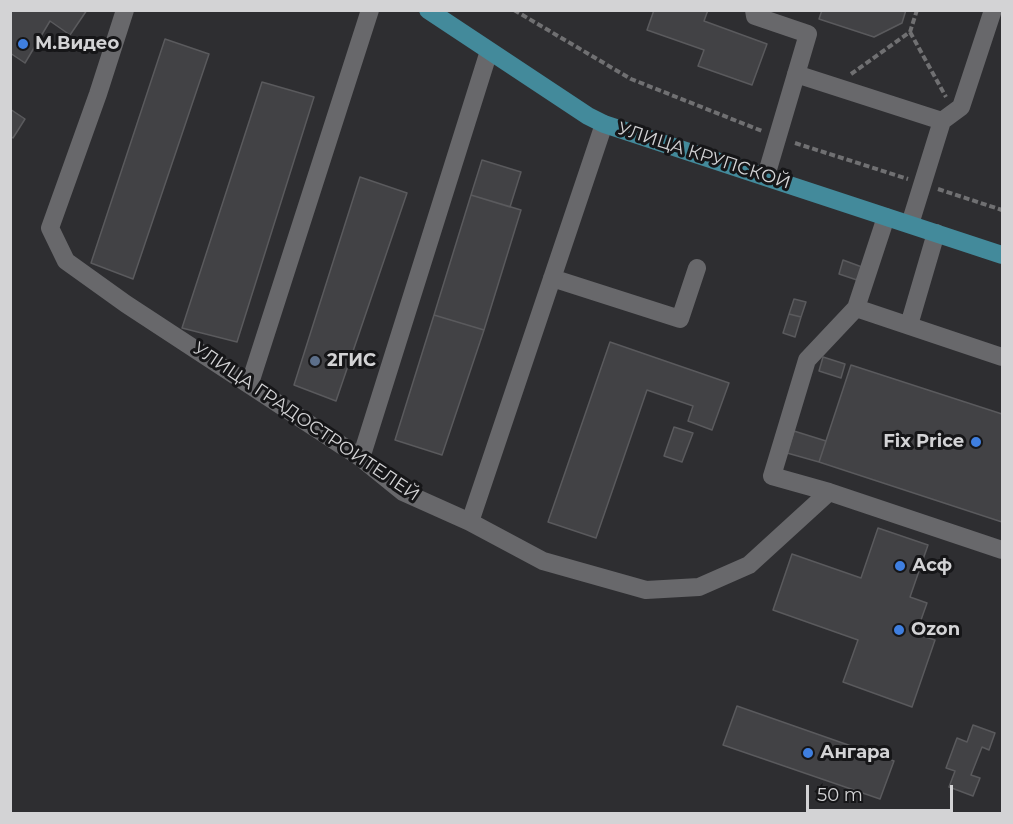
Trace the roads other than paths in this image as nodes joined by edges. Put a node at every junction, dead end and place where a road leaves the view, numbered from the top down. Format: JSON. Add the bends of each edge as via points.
{"nodes":[{"id":1,"x":125,"y":10,"type":"edge"},
{"id":2,"x":370,"y":10,"type":"edge"},
{"id":3,"x":428,"y":10,"type":"edge"},
{"id":4,"x":754,"y":10,"type":"edge"},
{"id":5,"x":993,"y":10,"type":"edge"},
{"id":6,"x":489,"y":51,"type":"junction"},
{"id":7,"x":796,"y":74,"type":"junction"},
{"id":8,"x":948,"y":116,"type":"junction"},
{"id":9,"x":604,"y":124,"type":"junction"},
{"id":10,"x":766,"y":176,"type":"junction"},
{"id":11,"x":886,"y":217,"type":"junction"},
{"id":12,"x":910,"y":224,"type":"junction"},
{"id":13,"x":936,"y":233,"type":"junction"},
{"id":14,"x":1002,"y":255,"type":"edge"},
{"id":15,"x":697,"y":268,"type":"dead end"},
{"id":16,"x":552,"y":278,"type":"junction"},
{"id":17,"x":856,"y":308,"type":"junction"},
{"id":18,"x":909,"y":325,"type":"junction"},
{"id":19,"x":1002,"y":357,"type":"edge"},
{"id":20,"x":250,"y":383,"type":"junction"},
{"id":21,"x":361,"y":458,"type":"junction"},
{"id":22,"x":829,"y":492,"type":"junction"},
{"id":23,"x":470,"y":522,"type":"junction"},
{"id":24,"x":1002,"y":550,"type":"edge"}],
"edges":[{"from":1,"to":20,"type":"street","name":"УЛИЦА ГРАДОСТРОИТЕЛЕЙ","via":[[50,228],[66,261]]},
{"from":2,"to":20,"type":"street"},
{"from":3,"to":6,"type":"main road","name":"УЛИЦА КРУПСКОЙ"},
{"from":4,"to":7,"type":"street","via":[[755,16],[808,34]]},
{"from":5,"to":8,"type":"street","via":[[961,107]]},
{"from":6,"to":9,"type":"main road","name":"УЛИЦА КРУПСКОЙ"},
{"from":6,"to":21,"type":"street"},
{"from":7,"to":8,"type":"street"},
{"from":7,"to":10,"type":"street"},
{"from":8,"to":12,"type":"street"},
{"from":9,"to":10,"type":"main road","name":"УЛИЦА КРУПСКОЙ"},
{"from":9,"to":16,"type":"street"},
{"from":10,"to":11,"type":"main road","name":"УЛИЦА КРУПСКОЙ"},
{"from":11,"to":12,"type":"main road","name":"УЛИЦА КРУПСКОЙ"},
{"from":11,"to":17,"type":"street"},
{"from":12,"to":13,"type":"main road","name":"УЛИЦА КРУПСКОЙ"},
{"from":13,"to":14,"type":"main road","name":"УЛИЦА КРУПСКОЙ"},
{"from":13,"to":18,"type":"street"},
{"from":15,"to":16,"type":"street","via":[[680,319]]},
{"from":16,"to":23,"type":"street"},
{"from":17,"to":18,"type":"street"},
{"from":17,"to":22,"type":"street","via":[[807,360],[772,476]]},
{"from":18,"to":19,"type":"street"},
{"from":20,"to":21,"type":"street","name":"УЛИЦА ГРАДОСТРОИТЕЛЕЙ"},
{"from":21,"to":23,"type":"street","name":"УЛИЦА ГРАДОСТРОИТЕЛЕЙ","via":[[403,492]]},
{"from":22,"to":23,"type":"street","name":"УЛИЦА ГРАДОСТРОИТЕЛЕЙ","via":[[749,565],[699,587],[646,590],[543,561]]},
{"from":22,"to":24,"type":"street"}]}
